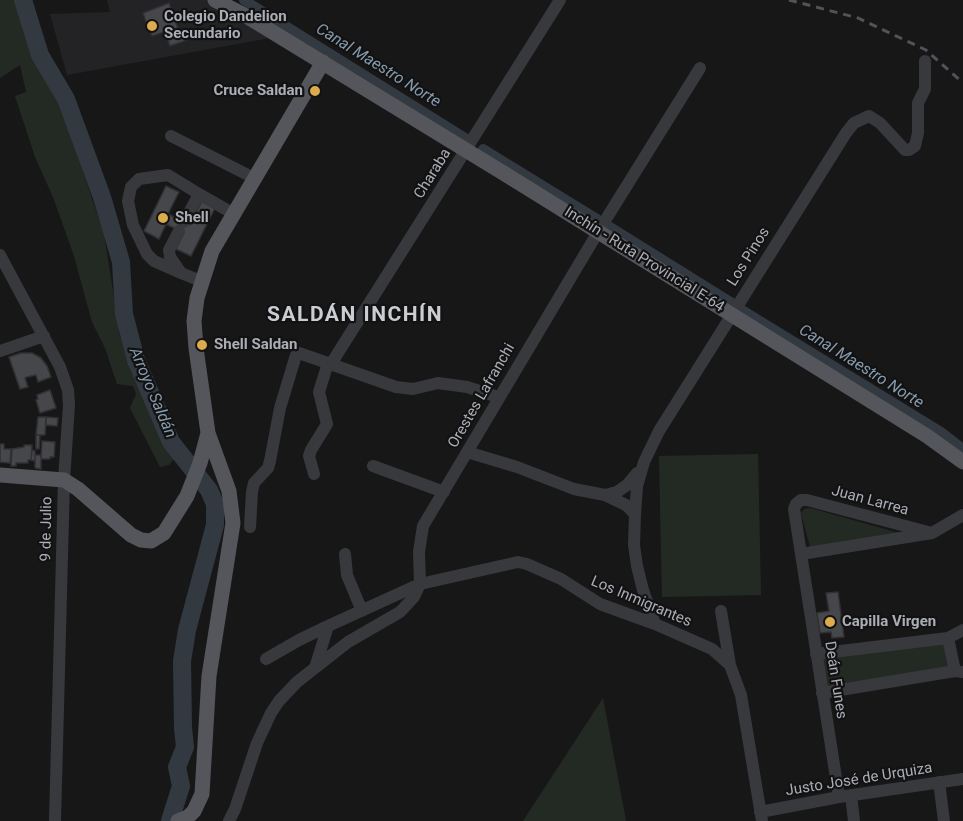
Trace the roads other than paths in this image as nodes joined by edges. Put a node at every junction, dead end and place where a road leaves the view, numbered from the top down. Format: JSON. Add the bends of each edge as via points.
{"nodes":[{"id":1,"x":215,"y":0,"type":"edge"},
{"id":2,"x":561,"y":0,"type":"edge"},
{"id":3,"x":926,"y":61,"type":"dead end"},
{"id":4,"x":323,"y":62,"type":"junction"},
{"id":5,"x":700,"y":68,"type":"dead end"},
{"id":6,"x":171,"y":136,"type":"dead end"},
{"id":7,"x":466,"y":150,"type":"junction"},
{"id":8,"x":256,"y":179,"type":"junction"},
{"id":9,"x":199,"y":194,"type":"junction"},
{"id":10,"x":234,"y":214,"type":"junction"},
{"id":11,"x":598,"y":232,"type":"junction"},
{"id":12,"x":0,"y":255,"type":"edge"},
{"id":13,"x":181,"y":273,"type":"junction"},
{"id":14,"x":201,"y":281,"type":"junction"},
{"id":15,"x":731,"y":315,"type":"junction"},
{"id":16,"x":44,"y":336,"type":"junction"},
{"id":17,"x":0,"y":351,"type":"edge"},
{"id":18,"x":330,"y":363,"type":"junction"},
{"id":19,"x":498,"y":397,"type":"junction"},
{"id":20,"x":208,"y":433,"type":"junction"},
{"id":21,"x":467,"y":452,"type":"junction"},
{"id":22,"x":201,"y":461,"type":"junction"},
{"id":23,"x":644,"y":462,"type":"junction"},
{"id":24,"x":963,"y":462,"type":"edge"},
{"id":25,"x":220,"y":464,"type":"junction"},
{"id":26,"x":373,"y":466,"type":"dead end"},
{"id":27,"x":314,"y":474,"type":"dead end"},
{"id":28,"x":0,"y":475,"type":"edge"},
{"id":29,"x":64,"y":480,"type":"junction"},
{"id":30,"x":444,"y":492,"type":"junction"},
{"id":31,"x":605,"y":495,"type":"junction"},
{"id":32,"x":801,"y":500,"type":"joint"},
{"id":33,"x":635,"y":514,"type":"junction"},
{"id":34,"x":963,"y":515,"type":"edge"},
{"id":35,"x":250,"y":527,"type":"dead end"},
{"id":36,"x":932,"y":533,"type":"junction"},
{"id":37,"x":345,"y":554,"type":"dead end"},
{"id":38,"x":801,"y":554,"type":"junction"},
{"id":39,"x":420,"y":584,"type":"junction"},
{"id":40,"x":721,"y":611,"type":"dead end"},
{"id":41,"x":362,"y":612,"type":"junction"},
{"id":42,"x":656,"y":624,"type":"junction"},
{"id":43,"x":328,"y":626,"type":"junction"},
{"id":44,"x":963,"y":630,"type":"edge"},
{"id":45,"x":948,"y":638,"type":"junction"},
{"id":46,"x":816,"y":654,"type":"junction"},
{"id":47,"x":266,"y":659,"type":"dead end"},
{"id":48,"x":730,"y":665,"type":"junction"},
{"id":49,"x":315,"y":668,"type":"junction"},
{"id":50,"x":959,"y":672,"type":"edge"},
{"id":51,"x":822,"y":693,"type":"junction"},
{"id":52,"x":963,"y":779,"type":"edge"},
{"id":53,"x":939,"y":782,"type":"junction"},
{"id":54,"x":845,"y":796,"type":"junction"},
{"id":55,"x":761,"y":817,"type":"edge"},
{"id":56,"x":183,"y":820,"type":"edge"},
{"id":57,"x":55,"y":821,"type":"edge"},
{"id":58,"x":229,"y":821,"type":"edge"},
{"id":59,"x":854,"y":821,"type":"edge"},
{"id":60,"x":944,"y":821,"type":"edge"}],
"edges":[{"from":1,"to":4,"type":"main road","name":"Inchín - Ruta Provincial E-64"},
{"from":2,"to":7,"type":"street","name":"Charaba"},
{"from":3,"to":15,"type":"street","name":"Los Pinos","via":[[915,146],[905,150],[875,118],[869,116],[854,123]]},
{"from":4,"to":7,"type":"main road","name":"Inchín - Ruta Provincial E-64"},
{"from":4,"to":8,"type":"main road"},
{"from":5,"to":11,"type":"street","name":"Orestes Lafranchi"},
{"from":6,"to":8,"type":"street"},
{"from":7,"to":11,"type":"main road","name":"Inchín - Ruta Provincial E-64"},
{"from":7,"to":18,"type":"street","name":"Charaba"},
{"from":8,"to":10,"type":"main road"},
{"from":9,"to":10,"type":"street"},
{"from":9,"to":13,"type":"street","via":[[169,250]]},
{"from":9,"to":13,"type":"street","via":[[168,175],[139,179],[131,187],[128,201],[133,225],[147,254]]},
{"from":10,"to":14,"type":"main road","via":[[212,251]]},
{"from":11,"to":15,"type":"main road","name":"Inchín - Ruta Provincial E-64"},
{"from":11,"to":19,"type":"street","name":"Orestes Lafranchi"},
{"from":12,"to":16,"type":"street","name":"9 de Julio"},
{"from":13,"to":14,"type":"street"},
{"from":14,"to":20,"type":"main road","via":[[194,321]]},
{"from":15,"to":23,"type":"street","name":"Los Pinos"},
{"from":15,"to":24,"type":"main road","name":"Inchín - Ruta Provincial E-64"},
{"from":16,"to":17,"type":"street"},
{"from":16,"to":29,"type":"street","name":"9 de Julio","via":[[68,390]]},
{"from":18,"to":19,"type":"street","via":[[396,387],[413,389],[438,383]]},
{"from":18,"to":27,"type":"street","name":"Charaba","via":[[319,392],[326,427],[309,456]]},
{"from":18,"to":35,"type":"street","via":[[296,355],[268,468],[254,483]]},
{"from":19,"to":21,"type":"street","name":"Orestes Lafranchi"},
{"from":20,"to":22,"type":"main road"},
{"from":20,"to":25,"type":"main road"},
{"from":21,"to":30,"type":"street","name":"Orestes Lafranchi"},
{"from":21,"to":31,"type":"street","via":[[574,489]]},
{"from":22,"to":25,"type":"main road","via":[[211,456]]},
{"from":22,"to":29,"type":"main road","via":[[187,496],[164,533],[151,541],[131,536]]},
{"from":23,"to":31,"type":"street","name":"Los Pinos","via":[[627,485]]},
{"from":23,"to":33,"type":"street","name":"Los Pinos"},
{"from":25,"to":56,"type":"main road","via":[[231,502],[232,536],[209,676],[201,794],[194,811]]},
{"from":26,"to":30,"type":"street"},
{"from":28,"to":29,"type":"main road"},
{"from":29,"to":57,"type":"street","name":"9 de Julio"},
{"from":30,"to":39,"type":"street","name":"Orestes Lafranchi","via":[[421,531]]},
{"from":31,"to":33,"type":"street"},
{"from":32,"to":36,"type":"street","name":"Juan Larrea"},
{"from":32,"to":38,"type":"street","name":"Deán Funes","via":[[794,509]]},
{"from":33,"to":42,"type":"street","name":"Los Pinos","via":[[637,566]]},
{"from":34,"to":36,"type":"street"},
{"from":36,"to":38,"type":"street"},
{"from":37,"to":41,"type":"street","via":[[347,575]]},
{"from":38,"to":46,"type":"street","name":"Deán Funes"},
{"from":39,"to":41,"type":"street","name":"Los Inmigrantes"},
{"from":39,"to":42,"type":"street","name":"Los Inmigrantes","via":[[518,562],[561,579],[600,604]]},
{"from":39,"to":49,"type":"street","via":[[400,612],[348,642]]},
{"from":40,"to":48,"type":"street"},
{"from":41,"to":43,"type":"street","name":"Los Inmigrantes"},
{"from":42,"to":48,"type":"street","name":"Los Inmigrantes","via":[[712,648]]},
{"from":43,"to":47,"type":"street","name":"Los Inmigrantes"},
{"from":43,"to":49,"type":"street"},
{"from":44,"to":45,"type":"street"},
{"from":45,"to":46,"type":"street"},
{"from":45,"to":50,"type":"street"},
{"from":46,"to":51,"type":"street","name":"Deán Funes"},
{"from":48,"to":55,"type":"street","via":[[741,695]]},
{"from":49,"to":58,"type":"street","via":[[287,691],[271,712]]},
{"from":50,"to":51,"type":"street"},
{"from":51,"to":54,"type":"street","name":"Deán Funes"},
{"from":52,"to":53,"type":"street","name":"Justo José de Urquiza"},
{"from":53,"to":54,"type":"street","name":"Justo José de Urquiza"},
{"from":53,"to":60,"type":"street"},
{"from":54,"to":55,"type":"street","name":"Justo José de Urquiza"},
{"from":54,"to":59,"type":"street","name":"Deán Funes"}]}
